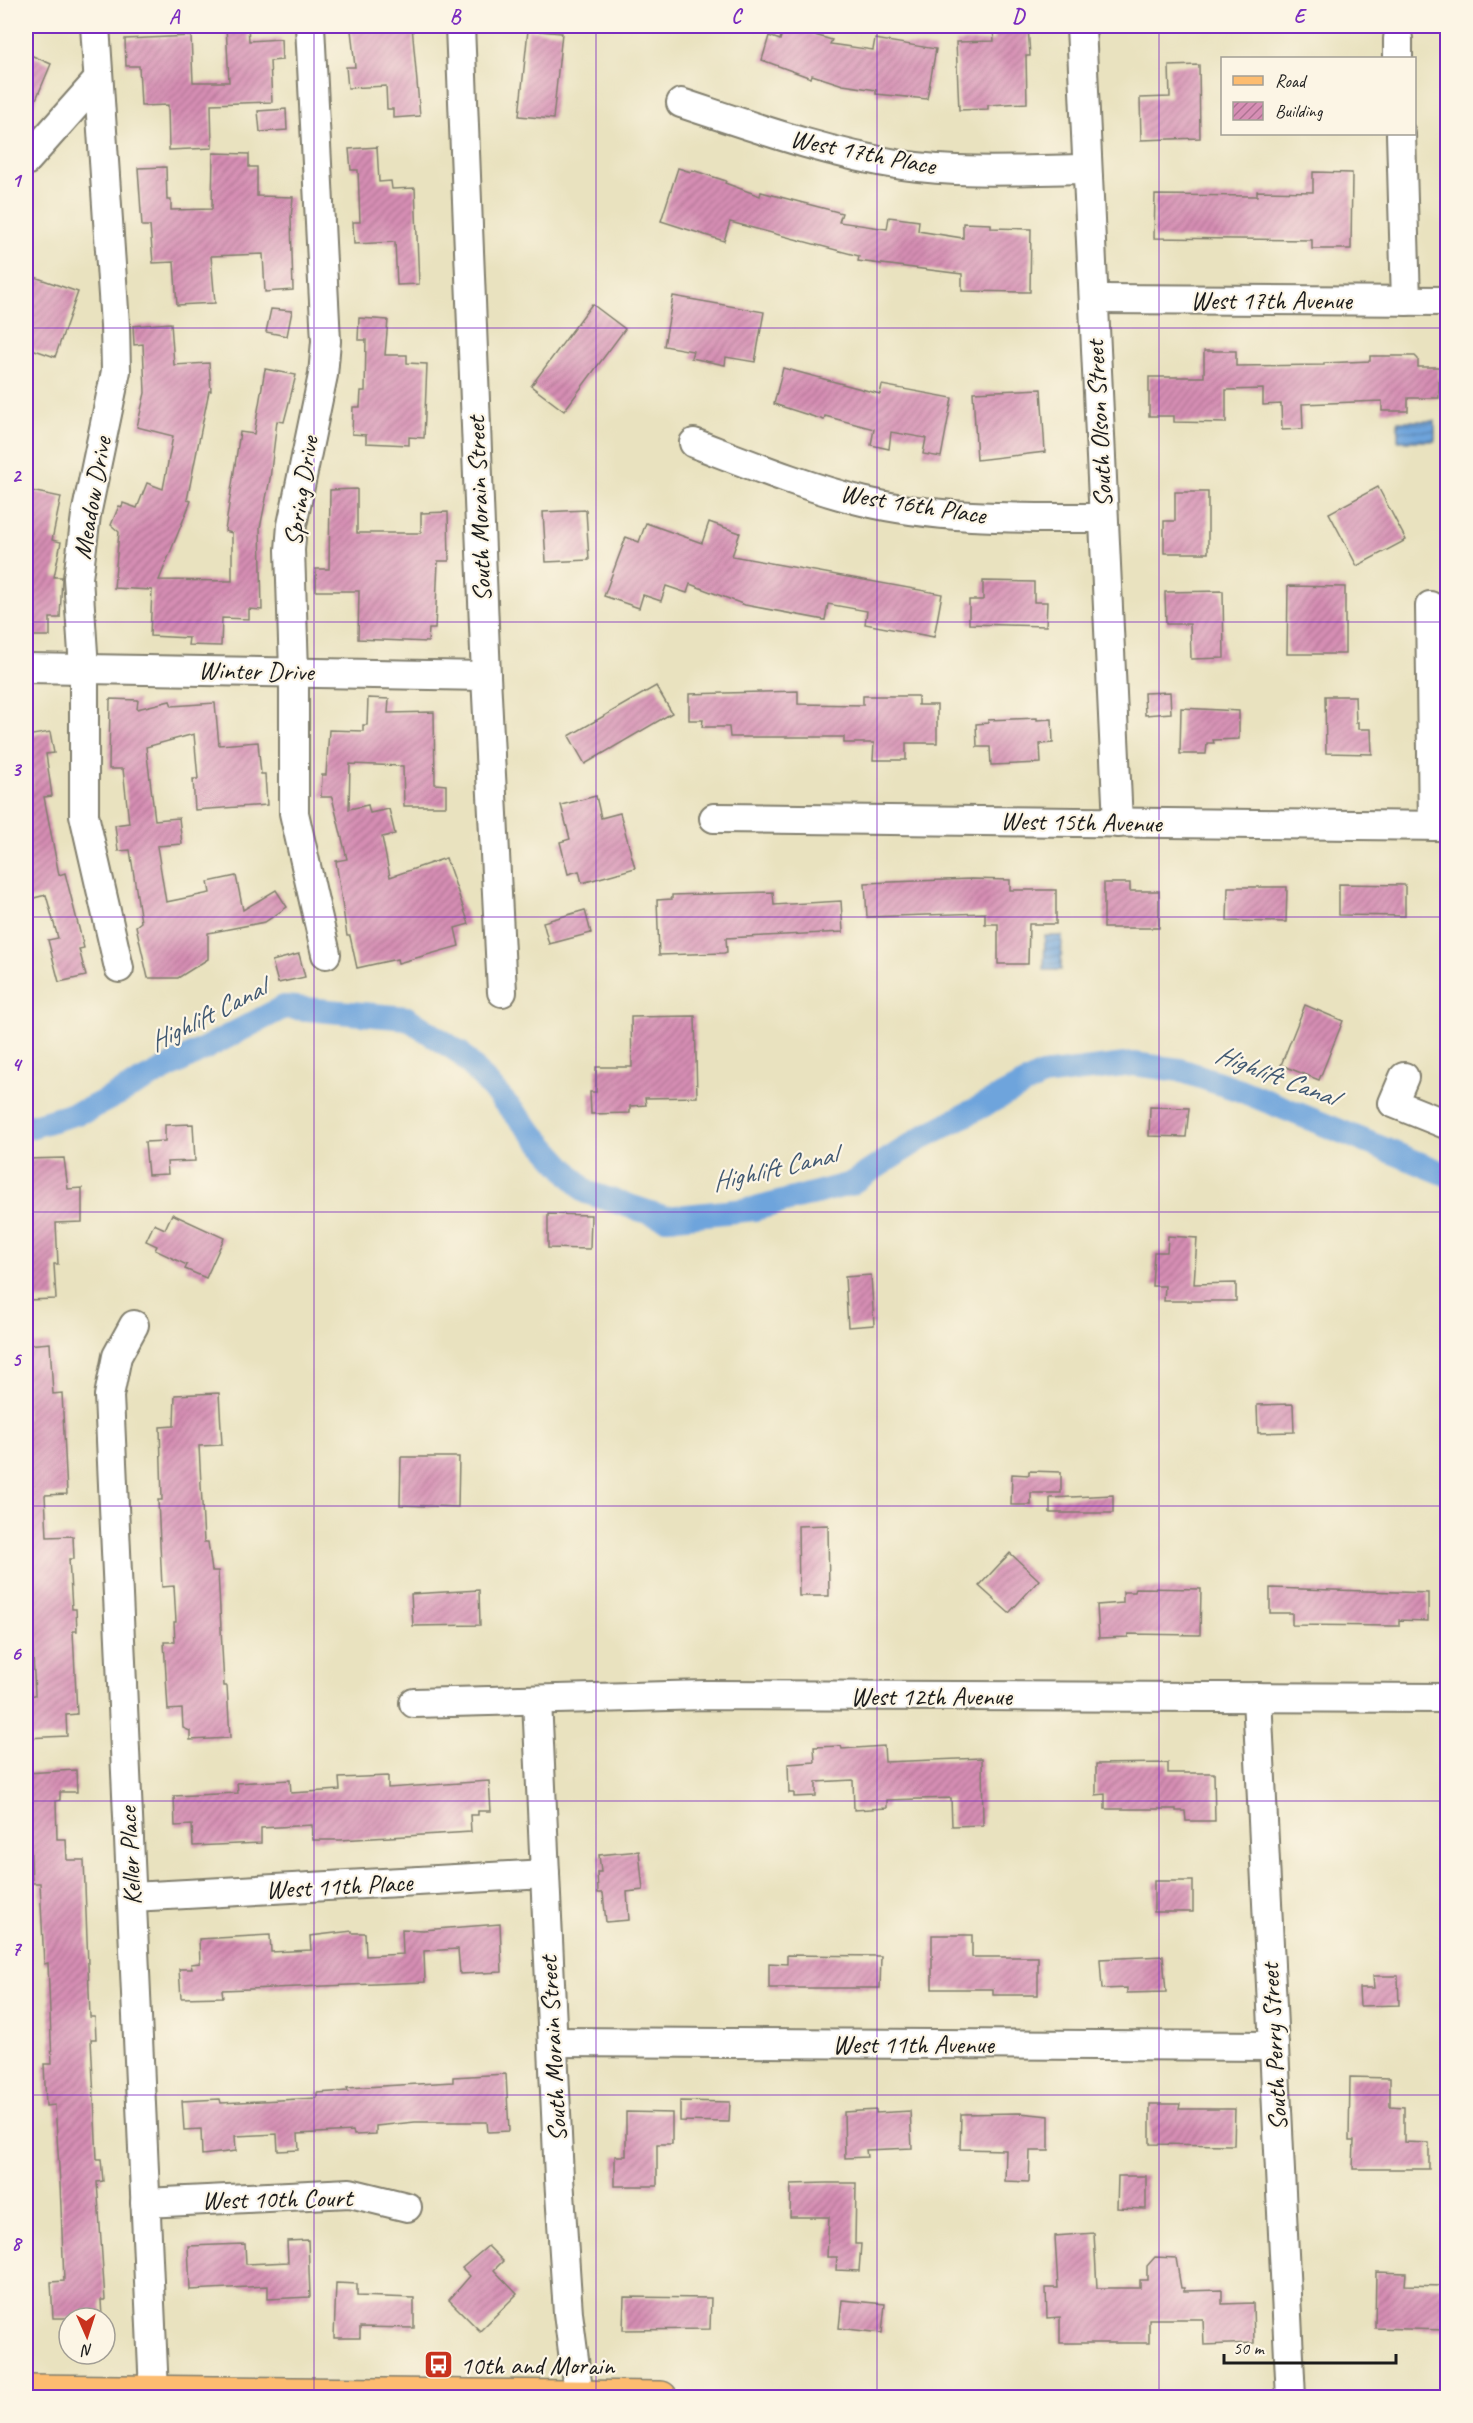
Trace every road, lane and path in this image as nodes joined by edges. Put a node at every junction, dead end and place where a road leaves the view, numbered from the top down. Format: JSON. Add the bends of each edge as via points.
{"nodes":[{"id":1,"x":95,"y":26,"type":"edge"},
{"id":2,"x":310,"y":26,"type":"edge"},
{"id":3,"x":460,"y":26,"type":"edge"},
{"id":4,"x":1081,"y":26,"type":"edge"},
{"id":5,"x":99,"y":80,"type":"junction"},
{"id":6,"x":681,"y":103,"type":"dead end"},
{"id":7,"x":1401,"y":135,"type":"edge"},
{"id":8,"x":26,"y":161,"type":"edge"},
{"id":9,"x":1086,"y":170,"type":"junction"},
{"id":10,"x":1094,"y":299,"type":"junction"},
{"id":11,"x":1406,"y":301,"type":"junction"},
{"id":12,"x":1448,"y":302,"type":"edge"},
{"id":13,"x":694,"y":443,"type":"dead end"},
{"id":14,"x":1103,"y":518,"type":"junction"},
{"id":15,"x":1430,"y":606,"type":"dead end"},
{"id":16,"x":26,"y":668,"type":"edge"},
{"id":17,"x":84,"y":668,"type":"junction"},
{"id":18,"x":294,"y":671,"type":"junction"},
{"id":19,"x":486,"y":675,"type":"junction"},
{"id":20,"x":714,"y":818,"type":"dead end"},
{"id":21,"x":1118,"y":823,"type":"junction"},
{"id":22,"x":1440,"y":826,"type":"edge"},
{"id":23,"x":326,"y":954,"type":"dead end"},
{"id":24,"x":119,"y":968,"type":"dead end"},
{"id":25,"x":502,"y":992,"type":"dead end"},
{"id":26,"x":1404,"y":1077,"type":"dead end"},
{"id":27,"x":1448,"y":1125,"type":"edge"},
{"id":28,"x":134,"y":1325,"type":"dead end"},
{"id":29,"x":1257,"y":1696,"type":"junction"},
{"id":30,"x":1448,"y":1698,"type":"edge"},
{"id":31,"x":537,"y":1700,"type":"junction"},
{"id":32,"x":414,"y":1703,"type":"dead end"},
{"id":33,"x":545,"y":1874,"type":"junction"},
{"id":34,"x":132,"y":1897,"type":"junction"},
{"id":35,"x":553,"y":2042,"type":"junction"},
{"id":36,"x":1274,"y":2046,"type":"junction"},
{"id":37,"x":145,"y":2203,"type":"junction"},
{"id":38,"x":407,"y":2207,"type":"dead end"},
{"id":39,"x":26,"y":2391,"type":"edge"},
{"id":40,"x":154,"y":2392,"type":"junction"},
{"id":41,"x":579,"y":2397,"type":"edge"},
{"id":42,"x":662,"y":2397,"type":"edge"},
{"id":43,"x":1291,"y":2397,"type":"edge"}],
"edges":[{"from":1,"to":5,"type":"street","name":"Meadow Drive"},
{"from":2,"to":18,"type":"street","name":"Spring Drive","via":[[326,341],[292,525]]},
{"from":3,"to":19,"type":"street","name":"South Morain Street"},
{"from":4,"to":9,"type":"street","name":"South Olson Street"},
{"from":5,"to":8,"type":"street"},
{"from":5,"to":17,"type":"street","name":"Meadow Drive","via":[[116,371],[86,515],[80,567]]},
{"from":6,"to":9,"type":"street","name":"West 17th Place","via":[[773,134],[904,165],[964,170]]},
{"from":7,"to":11,"type":"street"},
{"from":9,"to":10,"type":"street","name":"South Olson Street"},
{"from":10,"to":11,"type":"street","name":"West 17th Avenue"},
{"from":10,"to":14,"type":"street","name":"South Olson Street"},
{"from":11,"to":12,"type":"street","name":"West 17th Avenue"},
{"from":13,"to":14,"type":"street","name":"West 16th Place","via":[[803,484],[863,501],[989,517]]},
{"from":14,"to":21,"type":"street","name":"South Olson Street"},
{"from":15,"to":22,"type":"street"},
{"from":16,"to":17,"type":"street","name":"Winter Drive"},
{"from":17,"to":18,"type":"street","name":"Winter Drive"},
{"from":17,"to":24,"type":"street","name":"Meadow Drive","via":[[84,815]]},
{"from":18,"to":19,"type":"street","name":"Winter Drive"},
{"from":18,"to":23,"type":"street","name":"Spring Drive","via":[[294,813]]},
{"from":19,"to":25,"type":"street","name":"South Morain Street"},
{"from":20,"to":21,"type":"street","name":"West 15th Avenue"},
{"from":21,"to":22,"type":"street","name":"West 15th Avenue"},
{"from":26,"to":27,"type":"street","via":[[1394,1102]]},
{"from":28,"to":34,"type":"street","name":"Keller Place","via":[[117,1356],[109,1396]]},
{"from":29,"to":30,"type":"street","name":"West 12th Avenue"},
{"from":29,"to":31,"type":"street","name":"West 12th Avenue","via":[[706,1695]]},
{"from":29,"to":36,"type":"street","name":"South Perry Street"},
{"from":31,"to":32,"type":"street","name":"West 12th Avenue"},
{"from":31,"to":33,"type":"street","name":"South Morain Street"},
{"from":33,"to":34,"type":"street","name":"West 11th Place"},
{"from":33,"to":35,"type":"street","name":"South Morain Street"},
{"from":34,"to":37,"type":"street","name":"Keller Place"},
{"from":35,"to":36,"type":"street","name":"West 11th Avenue"},
{"from":35,"to":41,"type":"street","name":"South Morain Street","via":[[568,2313]]},
{"from":36,"to":43,"type":"street","name":"South Perry Street"},
{"from":37,"to":38,"type":"street","name":"West 10th Court","via":[[350,2193]]},
{"from":37,"to":40,"type":"street","name":"Keller Place"},
{"from":39,"to":40,"type":"main road"},
{"from":40,"to":41,"type":"main road"},
{"from":41,"to":42,"type":"main road"}]}
